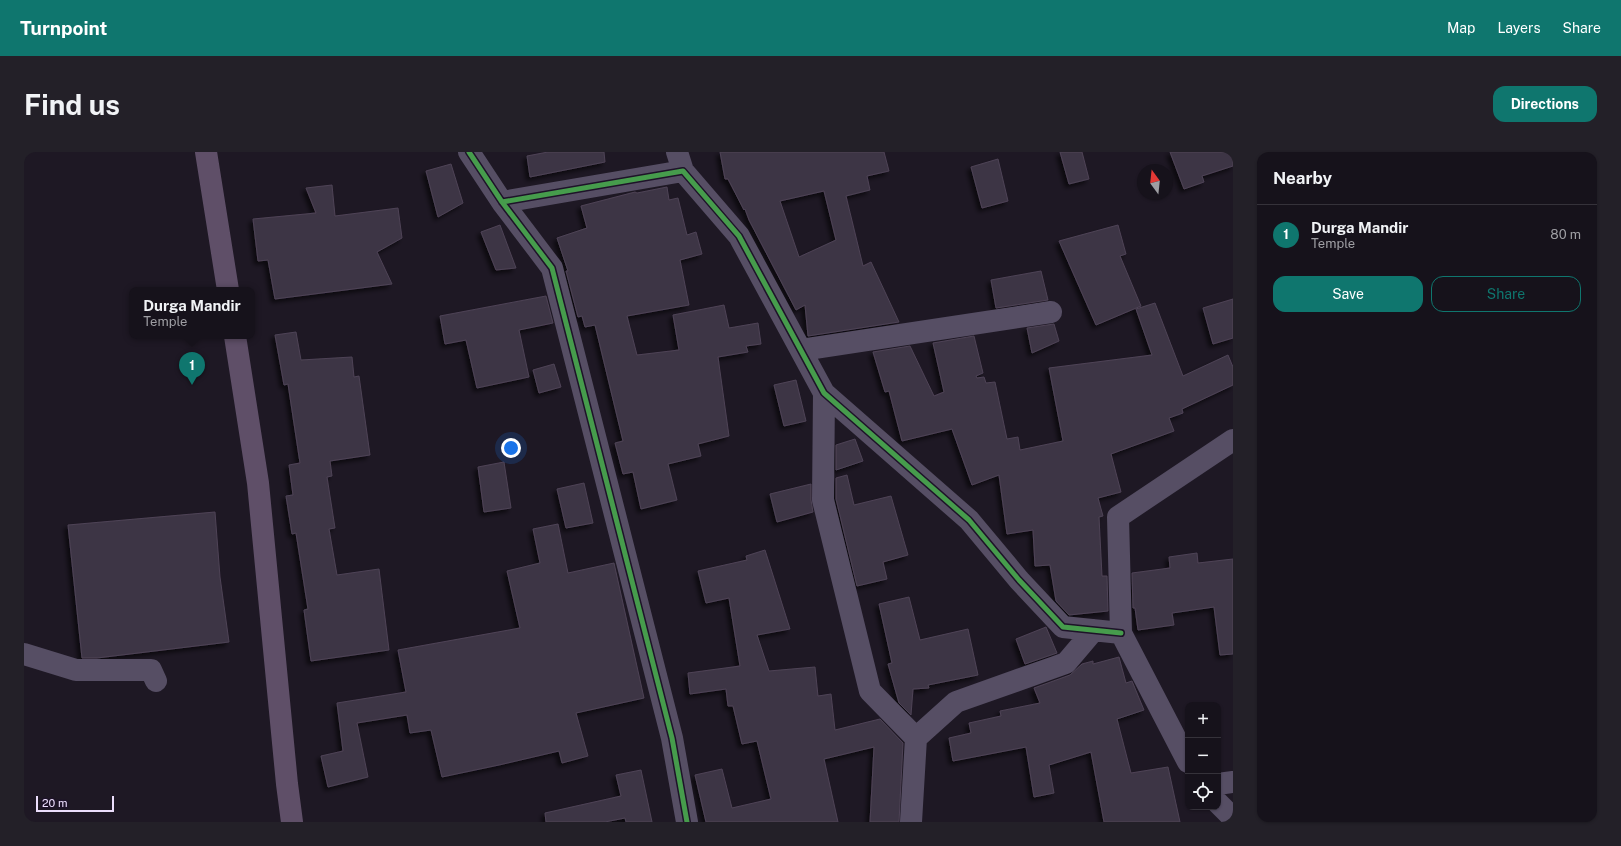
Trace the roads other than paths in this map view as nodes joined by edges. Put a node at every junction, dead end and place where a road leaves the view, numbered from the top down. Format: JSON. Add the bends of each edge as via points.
{"nodes":[{"id":1,"x":206,"y":152,"type":"edge"},
{"id":2,"x":469,"y":152,"type":"edge"},
{"id":3,"x":680,"y":162,"type":"edge"},
{"id":4,"x":502,"y":202,"type":"junction"},
{"id":5,"x":228,"y":287,"type":"edge"},
{"id":6,"x":1051,"y":312,"type":"dead end"},
{"id":7,"x":235,"y":339,"type":"edge"},
{"id":8,"x":800,"y":350,"type":"junction"},
{"id":9,"x":824,"y":393,"type":"junction"},
{"id":10,"x":1233,"y":440,"type":"edge"},
{"id":11,"x":1094,"y":630,"type":"junction"},
{"id":12,"x":1121,"y":633,"type":"junction"},
{"id":13,"x":24,"y":654,"type":"edge"},
{"id":14,"x":156,"y":681,"type":"dead end"},
{"id":15,"x":916,"y":738,"type":"junction"},
{"id":16,"x":1185,"y":756,"type":"edge"},
{"id":17,"x":1233,"y":782,"type":"edge"},
{"id":18,"x":1221,"y":784,"type":"edge"},
{"id":19,"x":1221,"y":806,"type":"edge"},
{"id":20,"x":1233,"y":818,"type":"edge"},
{"id":21,"x":292,"y":822,"type":"edge"},
{"id":22,"x":687,"y":822,"type":"edge"},
{"id":23,"x":911,"y":822,"type":"edge"}],
"edges":[{"from":1,"to":5,"type":"main road"},
{"from":2,"to":4,"type":"street"},
{"from":3,"to":4,"type":"street"},
{"from":3,"to":8,"type":"street","via":[[739,236]]},
{"from":4,"to":22,"type":"street","via":[[552,268],[672,738]]},
{"from":6,"to":8,"type":"street"},
{"from":7,"to":21,"type":"main road","via":[[258,482]]},
{"from":8,"to":9,"type":"street"},
{"from":9,"to":11,"type":"street","via":[[969,520],[1062,628]]},
{"from":9,"to":15,"type":"street","via":[[823,500],[870,691]]},
{"from":10,"to":12,"type":"street","via":[[1118,517]]},
{"from":11,"to":12,"type":"street"},
{"from":11,"to":15,"type":"street","via":[[1066,663],[956,702]]},
{"from":12,"to":16,"type":"street"},
{"from":13,"to":14,"type":"street","via":[[76,670],[151,670]]},
{"from":15,"to":23,"type":"street"},
{"from":17,"to":18,"type":"street"},
{"from":19,"to":20,"type":"street"}]}
